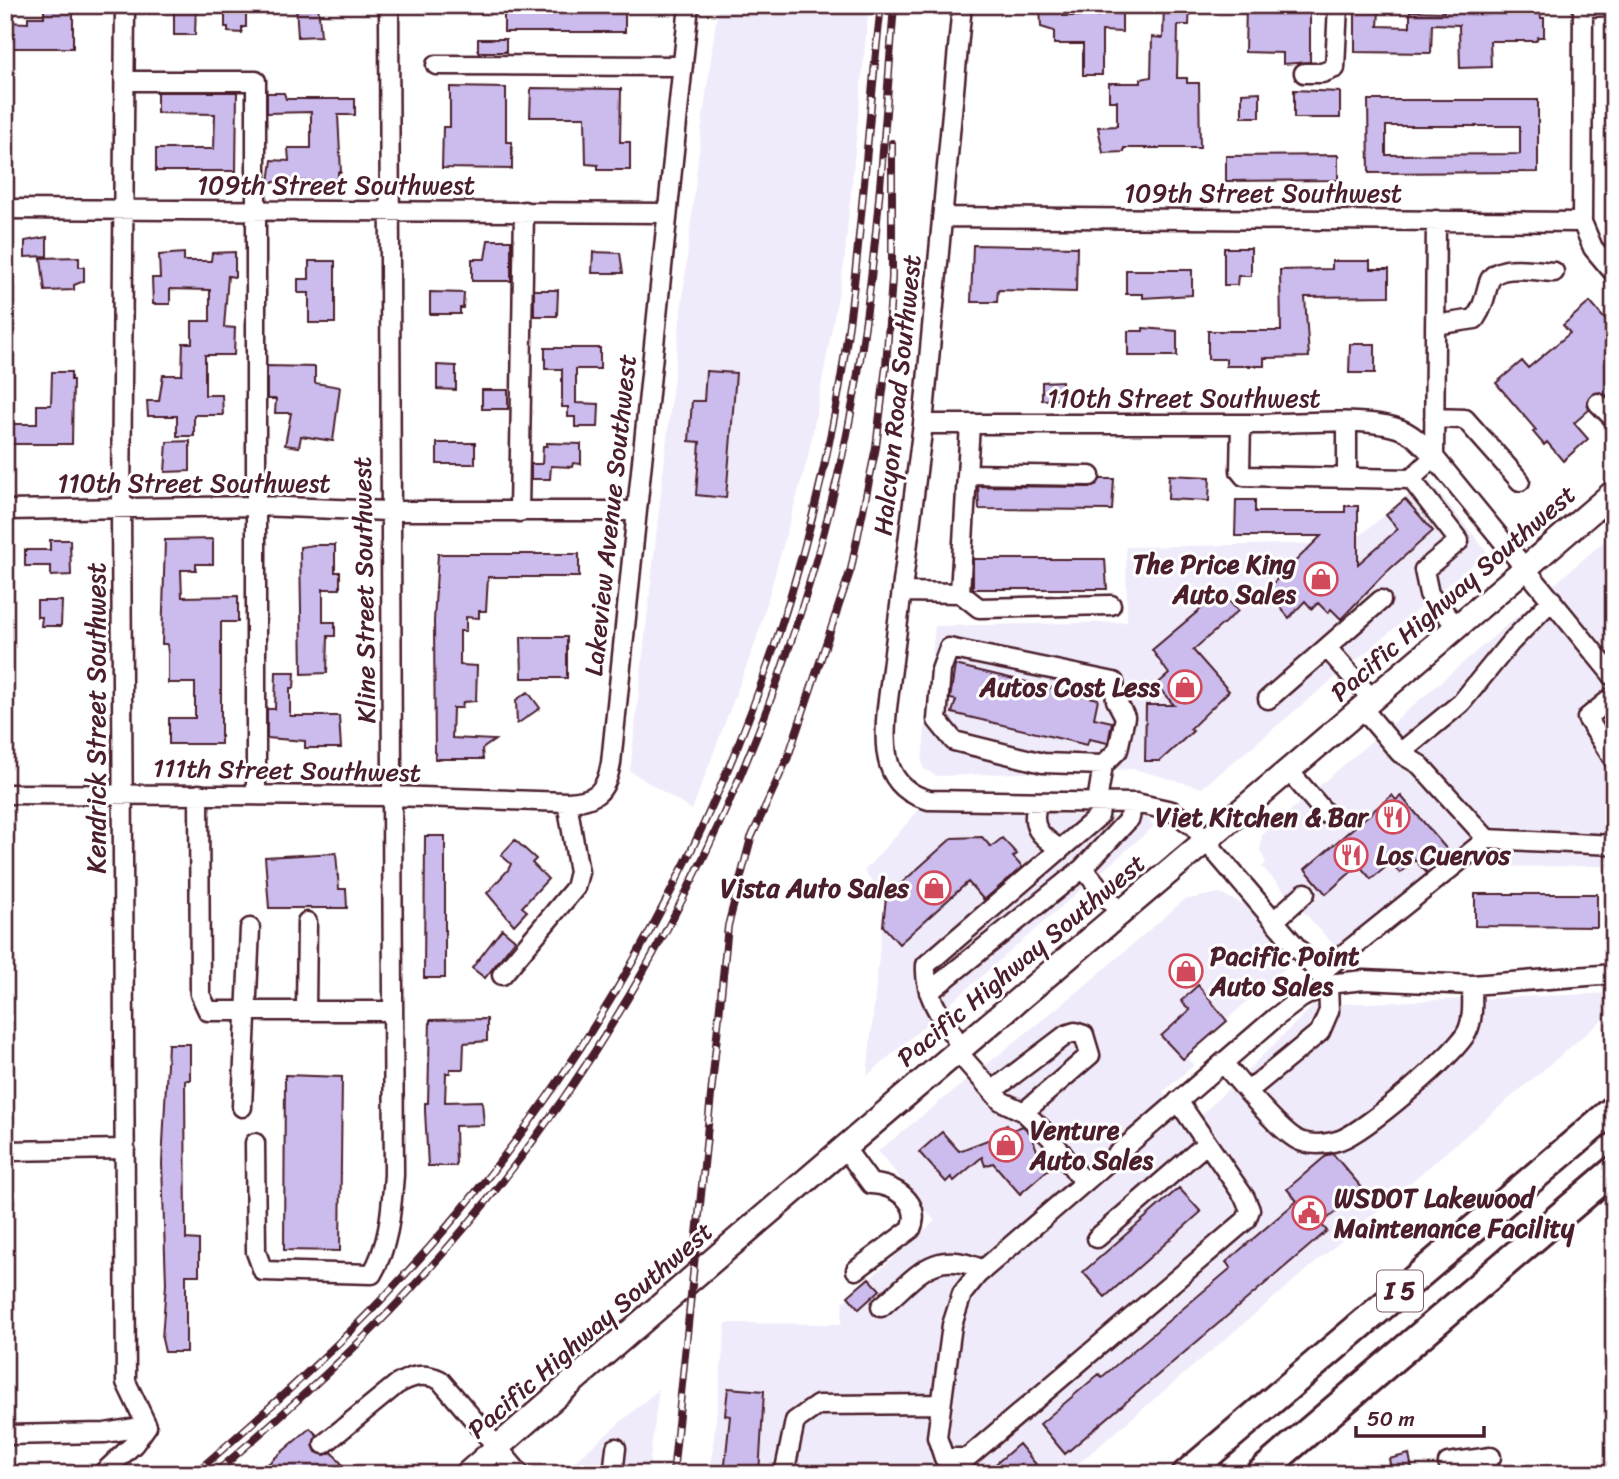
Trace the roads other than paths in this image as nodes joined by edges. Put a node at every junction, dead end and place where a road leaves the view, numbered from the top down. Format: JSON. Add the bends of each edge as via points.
{"nodes":[{"id":1,"x":125,"y":5,"type":"edge"},
{"id":2,"x":389,"y":5,"type":"edge"},
{"id":3,"x":689,"y":5,"type":"edge"},
{"id":4,"x":962,"y":5,"type":"edge"},
{"id":5,"x":1338,"y":5,"type":"edge"},
{"id":6,"x":1583,"y":6,"type":"edge"},
{"id":7,"x":1614,"y":6,"type":"edge"},
{"id":8,"x":436,"y":65,"type":"dead end"},
{"id":9,"x":683,"y":65,"type":"junction"},
{"id":10,"x":1304,"y":73,"type":"dead end"},
{"id":11,"x":125,"y":81,"type":"junction"},
{"id":12,"x":5,"y":209,"type":"edge"},
{"id":13,"x":124,"y":211,"type":"junction"},
{"id":14,"x":257,"y":211,"type":"junction"},
{"id":15,"x":389,"y":211,"type":"junction"},
{"id":16,"x":524,"y":211,"type":"junction"},
{"id":17,"x":667,"y":213,"type":"junction"},
{"id":18,"x":942,"y":217,"type":"junction"},
{"id":19,"x":1436,"y":220,"type":"junction"},
{"id":20,"x":1583,"y":222,"type":"junction"},
{"id":21,"x":1554,"y":272,"type":"dead end"},
{"id":22,"x":1614,"y":273,"type":"edge"},
{"id":23,"x":1435,"y":325,"type":"junction"},
{"id":24,"x":1598,"y":403,"type":"dead end"},
{"id":25,"x":1434,"y":418,"type":"junction"},
{"id":26,"x":1614,"y":419,"type":"edge"},
{"id":27,"x":1347,"y":423,"type":"junction"},
{"id":28,"x":923,"y":424,"type":"junction"},
{"id":29,"x":970,"y":424,"type":"junction"},
{"id":30,"x":1241,"y":424,"type":"junction"},
{"id":31,"x":1434,"y":457,"type":"junction"},
{"id":32,"x":967,"y":474,"type":"junction"},
{"id":33,"x":1090,"y":476,"type":"dead end"},
{"id":34,"x":1347,"y":477,"type":"junction"},
{"id":35,"x":1411,"y":480,"type":"junction"},
{"id":36,"x":1520,"y":481,"type":"dead end"},
{"id":37,"x":1614,"y":492,"type":"edge"},
{"id":38,"x":1468,"y":499,"type":"junction"},
{"id":39,"x":258,"y":506,"type":"junction"},
{"id":40,"x":5,"y":510,"type":"edge"},
{"id":41,"x":121,"y":510,"type":"junction"},
{"id":42,"x":388,"y":511,"type":"junction"},
{"id":43,"x":636,"y":511,"type":"junction"},
{"id":44,"x":519,"y":512,"type":"junction"},
{"id":45,"x":1442,"y":519,"type":"junction"},
{"id":46,"x":1526,"y":568,"type":"junction"},
{"id":47,"x":902,"y":592,"type":"junction"},
{"id":48,"x":960,"y":593,"type":"junction"},
{"id":49,"x":1381,"y":600,"type":"dead end"},
{"id":50,"x":1552,"y":600,"type":"junction"},
{"id":51,"x":1111,"y":605,"type":"dead end"},
{"id":52,"x":1457,"y":627,"type":"junction"},
{"id":53,"x":1327,"y":648,"type":"junction"},
{"id":54,"x":1614,"y":677,"type":"edge"},
{"id":55,"x":1614,"y":696,"type":"edge"},
{"id":56,"x":1268,"y":699,"type":"dead end"},
{"id":57,"x":1367,"y":704,"type":"junction"},
{"id":58,"x":1400,"y":753,"type":"junction"},
{"id":59,"x":1614,"y":760,"type":"edge"},
{"id":60,"x":1103,"y":765,"type":"junction"},
{"id":61,"x":1289,"y":771,"type":"junction"},
{"id":62,"x":5,"y":794,"type":"edge"},
{"id":63,"x":123,"y":794,"type":"junction"},
{"id":64,"x":199,"y":794,"type":"junction"},
{"id":65,"x":256,"y":795,"type":"junction"},
{"id":66,"x":392,"y":796,"type":"junction"},
{"id":67,"x":567,"y":802,"type":"junction"},
{"id":68,"x":1038,"y":802,"type":"junction"},
{"id":69,"x":1099,"y":802,"type":"junction"},
{"id":70,"x":1132,"y":803,"type":"junction"},
{"id":71,"x":1326,"y":814,"type":"dead end"},
{"id":72,"x":1487,"y":839,"type":"junction"},
{"id":73,"x":1206,"y":842,"type":"junction"},
{"id":74,"x":1614,"y":845,"type":"edge"},
{"id":75,"x":1060,"y":849,"type":"junction"},
{"id":76,"x":1083,"y":868,"type":"junction"},
{"id":77,"x":1305,"y":893,"type":"dead end"},
{"id":78,"x":1121,"y":913,"type":"junction"},
{"id":79,"x":1274,"y":921,"type":"junction"},
{"id":80,"x":307,"y":922,"type":"dead end"},
{"id":81,"x":250,"y":928,"type":"dead end"},
{"id":82,"x":1614,"y":974,"type":"edge"},
{"id":83,"x":502,"y":975,"type":"dead end"},
{"id":84,"x":1324,"y":979,"type":"junction"},
{"id":85,"x":1472,"y":985,"type":"junction"},
{"id":86,"x":929,"y":992,"type":"junction"},
{"id":87,"x":248,"y":1012,"type":"junction"},
{"id":88,"x":306,"y":1012,"type":"junction"},
{"id":89,"x":393,"y":1012,"type":"junction"},
{"id":90,"x":959,"y":1048,"type":"junction"},
{"id":91,"x":1223,"y":1063,"type":"junction"},
{"id":92,"x":992,"y":1091,"type":"junction"},
{"id":93,"x":1248,"y":1091,"type":"junction"},
{"id":94,"x":1178,"y":1101,"type":"junction"},
{"id":95,"x":242,"y":1107,"type":"dead end"},
{"id":96,"x":1614,"y":1109,"type":"edge"},
{"id":97,"x":1024,"y":1112,"type":"junction"},
{"id":98,"x":255,"y":1143,"type":"dead end"},
{"id":99,"x":1207,"y":1143,"type":"junction"},
{"id":100,"x":844,"y":1147,"type":"junction"},
{"id":101,"x":125,"y":1149,"type":"junction"},
{"id":102,"x":5,"y":1151,"type":"edge"},
{"id":103,"x":1614,"y":1170,"type":"edge"},
{"id":104,"x":1084,"y":1183,"type":"junction"},
{"id":105,"x":1097,"y":1238,"type":"dead end"},
{"id":106,"x":856,"y":1270,"type":"dead end"},
{"id":107,"x":983,"y":1270,"type":"junction"},
{"id":108,"x":881,"y":1307,"type":"dead end"},
{"id":109,"x":941,"y":1404,"type":"junction"},
{"id":110,"x":147,"y":1426,"type":"junction"},
{"id":111,"x":5,"y":1435,"type":"edge"},
{"id":112,"x":324,"y":1444,"type":"dead end"},
{"id":113,"x":497,"y":1447,"type":"junction"},
{"id":114,"x":617,"y":1448,"type":"dead end"},
{"id":115,"x":1492,"y":1457,"type":"dead end"},
{"id":116,"x":1448,"y":1463,"type":"dead end"},
{"id":117,"x":102,"y":1474,"type":"edge"},
{"id":118,"x":467,"y":1474,"type":"edge"},
{"id":119,"x":520,"y":1474,"type":"edge"},
{"id":120,"x":613,"y":1474,"type":"edge"},
{"id":121,"x":784,"y":1474,"type":"edge"},
{"id":122,"x":1186,"y":1474,"type":"edge"},
{"id":123,"x":1259,"y":1474,"type":"edge"}],
"edges":[{"from":1,"to":11,"type":"street","name":"Kendrick Street Southwest"},
{"from":2,"to":15,"type":"street","name":"Kline Street Southwest"},
{"from":3,"to":9,"type":"street","name":"Lakeview Avenue Southwest"},
{"from":4,"to":18,"type":"street","name":"Halcyon Road Southwest"},
{"from":5,"to":10,"type":"street","via":[[1335,68]]},
{"from":6,"to":7,"type":"street"},
{"from":6,"to":20,"type":"street"},
{"from":8,"to":9,"type":"street"},
{"from":9,"to":17,"type":"street","name":"Lakeview Avenue Southwest"},
{"from":11,"to":13,"type":"street","name":"Kendrick Street Southwest"},
{"from":11,"to":14,"type":"street","via":[[256,81]]},
{"from":12,"to":13,"type":"street","name":"109th Street Southwest"},
{"from":13,"to":14,"type":"street","name":"109th Street Southwest"},
{"from":13,"to":41,"type":"street","name":"Kendrick Street Southwest"},
{"from":14,"to":15,"type":"street","name":"109th Street Southwest"},
{"from":14,"to":39,"type":"street"},
{"from":15,"to":16,"type":"street","name":"109th Street Southwest"},
{"from":15,"to":42,"type":"street","name":"Kline Street Southwest"},
{"from":16,"to":17,"type":"street","name":"109th Street Southwest"},
{"from":16,"to":44,"type":"street"},
{"from":17,"to":43,"type":"street","name":"Lakeview Avenue Southwest"},
{"from":18,"to":19,"type":"street","name":"109th Street Southwest"},
{"from":18,"to":28,"type":"street","name":"Halcyon Road Southwest"},
{"from":19,"to":20,"type":"street","name":"109th Street Southwest"},
{"from":19,"to":23,"type":"street"},
{"from":20,"to":22,"type":"street","via":[[1594,248]]},
{"from":21,"to":23,"type":"street","via":[[1505,270],[1495,274],[1487,301],[1475,319]]},
{"from":23,"to":25,"type":"street"},
{"from":24,"to":26,"type":"street"},
{"from":25,"to":31,"type":"street"},
{"from":25,"to":36,"type":"street","via":[[1465,419]]},
{"from":27,"to":30,"type":"street","name":"110th Street Southwest"},
{"from":27,"to":31,"type":"street","name":"110th Street Southwest","via":[[1400,429]]},
{"from":27,"to":34,"type":"street"},
{"from":28,"to":29,"type":"street","name":"110th Street Southwest"},
{"from":28,"to":47,"type":"street","name":"Halcyon Road Southwest"},
{"from":29,"to":30,"type":"street","name":"110th Street Southwest"},
{"from":29,"to":32,"type":"street"},
{"from":30,"to":34,"type":"street","via":[[1240,471],[1244,476]]},
{"from":31,"to":35,"type":"street"},
{"from":31,"to":38,"type":"street","name":"110th Street Southwest"},
{"from":32,"to":33,"type":"street"},
{"from":32,"to":48,"type":"street"},
{"from":34,"to":35,"type":"street"},
{"from":35,"to":45,"type":"street"},
{"from":37,"to":46,"type":"main road","name":"Pacific Highway Southwest"},
{"from":38,"to":45,"type":"street"},
{"from":38,"to":46,"type":"street","name":"110th Street Southwest"},
{"from":39,"to":41,"type":"street","name":"110th Street Southwest"},
{"from":39,"to":42,"type":"street","name":"110th Street Southwest"},
{"from":39,"to":65,"type":"street"},
{"from":40,"to":41,"type":"street","name":"110th Street Southwest"},
{"from":41,"to":63,"type":"street","name":"Kendrick Street Southwest"},
{"from":42,"to":44,"type":"street","name":"110th Street Southwest"},
{"from":42,"to":66,"type":"street","name":"Kline Street Southwest"},
{"from":43,"to":44,"type":"street","name":"110th Street Southwest"},
{"from":43,"to":67,"type":"street","name":"Lakeview Avenue Southwest","via":[[609,775],[605,786],[588,801]]},
{"from":45,"to":52,"type":"street","via":[[1459,541],[1424,570],[1429,594]]},
{"from":46,"to":50,"type":"street","name":"110th Street Southwest"},
{"from":46,"to":52,"type":"main road","name":"Pacific Highway Southwest"},
{"from":47,"to":48,"type":"street"},
{"from":47,"to":68,"type":"street","name":"Halcyon Road Southwest","via":[[884,739],[888,767],[902,785],[929,800]]},
{"from":48,"to":51,"type":"street","via":[[979,608]]},
{"from":49,"to":53,"type":"street"},
{"from":50,"to":54,"type":"street","name":"110th Street Southwest"},
{"from":50,"to":58,"type":"street","via":[[1461,703]]},
{"from":52,"to":57,"type":"main road","name":"Pacific Highway Southwest"},
{"from":53,"to":56,"type":"street"},
{"from":53,"to":57,"type":"street"},
{"from":55,"to":59,"type":"street","via":[[1587,718]]},
{"from":57,"to":58,"type":"street"},
{"from":57,"to":61,"type":"main road","name":"Pacific Highway Southwest"},
{"from":58,"to":72,"type":"street","via":[[1420,765]]},
{"from":60,"to":60,"type":"street","via":[[1118,750],[1125,717],[1116,700],[1114,681],[949,648],[941,670],[937,720],[954,741],[1043,763]]},
{"from":60,"to":69,"type":"street"},
{"from":61,"to":71,"type":"street"},
{"from":61,"to":73,"type":"main road","name":"Pacific Highway Southwest"},
{"from":62,"to":63,"type":"street","name":"111th Street Southwest"},
{"from":63,"to":64,"type":"street","name":"111th Street Southwest"},
{"from":63,"to":101,"type":"street","name":"Kendrick Street Southwest"},
{"from":64,"to":65,"type":"street","name":"111th Street Southwest"},
{"from":64,"to":87,"type":"street","via":[[200,994],[208,1012]]},
{"from":65,"to":66,"type":"street","name":"111th Street Southwest"},
{"from":66,"to":67,"type":"street","name":"111th Street Southwest"},
{"from":66,"to":89,"type":"street","name":"Kline Street Southwest"},
{"from":67,"to":83,"type":"street","via":[[579,872],[575,888]]},
{"from":68,"to":69,"type":"street"},
{"from":68,"to":75,"type":"street","via":[[1034,815],[1040,836]]},
{"from":69,"to":70,"type":"street"},
{"from":69,"to":75,"type":"street","via":[[1099,816]]},
{"from":70,"to":73,"type":"street","via":[[1172,811]]},
{"from":70,"to":76,"type":"street","via":[[1130,818]]},
{"from":72,"to":74,"type":"street"},
{"from":72,"to":84,"type":"street"},
{"from":73,"to":78,"type":"main road","name":"Pacific Highway Southwest"},
{"from":73,"to":79,"type":"street"},
{"from":75,"to":86,"type":"street","via":[[926,965]]},
{"from":76,"to":78,"type":"street"},
{"from":76,"to":86,"type":"street"},
{"from":77,"to":79,"type":"street"},
{"from":78,"to":90,"type":"main road","name":"Pacific Highway Southwest"},
{"from":79,"to":84,"type":"street"},
{"from":80,"to":88,"type":"street"},
{"from":81,"to":87,"type":"street"},
{"from":82,"to":85,"type":"street"},
{"from":84,"to":85,"type":"street"},
{"from":84,"to":91,"type":"street"},
{"from":84,"to":93,"type":"street","via":[[1329,1011],[1320,1032]]},
{"from":85,"to":93,"type":"street","via":[[1472,1018],[1454,1050],[1380,1114],[1342,1139],[1317,1144],[1291,1138]]},
{"from":86,"to":90,"type":"street"},
{"from":87,"to":88,"type":"street"},
{"from":87,"to":95,"type":"street"},
{"from":88,"to":89,"type":"street"},
{"from":89,"to":98,"type":"street","name":"Kline Street Southwest","via":[[394,1175],[387,1238],[372,1274],[263,1270],[256,1252]]},
{"from":90,"to":92,"type":"street"},
{"from":90,"to":100,"type":"main road","name":"Pacific Highway Southwest"},
{"from":91,"to":93,"type":"street"},
{"from":91,"to":94,"type":"street"},
{"from":92,"to":97,"type":"street"},
{"from":92,"to":97,"type":"street","via":[[1066,1035],[1084,1035],[1090,1055]]},
{"from":94,"to":99,"type":"street"},
{"from":94,"to":104,"type":"street"},
{"from":96,"to":122,"type":"highway","number":"I 5"},
{"from":97,"to":104,"type":"street","via":[[1050,1137]]},
{"from":99,"to":105,"type":"street"},
{"from":99,"to":109,"type":"street","via":[[1245,1198],[1250,1210],[1246,1220],[967,1458],[944,1458],[937,1437]]},
{"from":100,"to":106,"type":"street","via":[[871,1184],[897,1189],[916,1219],[911,1228]]},
{"from":100,"to":113,"type":"main road","name":"Pacific Highway Southwest"},
{"from":101,"to":102,"type":"street"},
{"from":101,"to":110,"type":"street","name":"Kendrick Street Southwest","via":[[127,1382]]},
{"from":103,"to":123,"type":"highway","number":"I 5"},
{"from":104,"to":107,"type":"street"},
{"from":107,"to":108,"type":"street","via":[[958,1260],[932,1265]]},
{"from":107,"to":109,"type":"street","via":[[967,1285],[956,1309]]},
{"from":109,"to":121,"type":"street","via":[[818,1405],[794,1421]]},
{"from":110,"to":111,"type":"street","via":[[105,1433]]},
{"from":110,"to":117,"type":"street"},
{"from":112,"to":113,"type":"street","via":[[396,1385],[421,1375],[440,1380]]},
{"from":113,"to":118,"type":"main road","name":"Pacific Highway Southwest"},
{"from":113,"to":119,"type":"street"},
{"from":114,"to":120,"type":"street"},
{"from":115,"to":116,"type":"street"}]}
